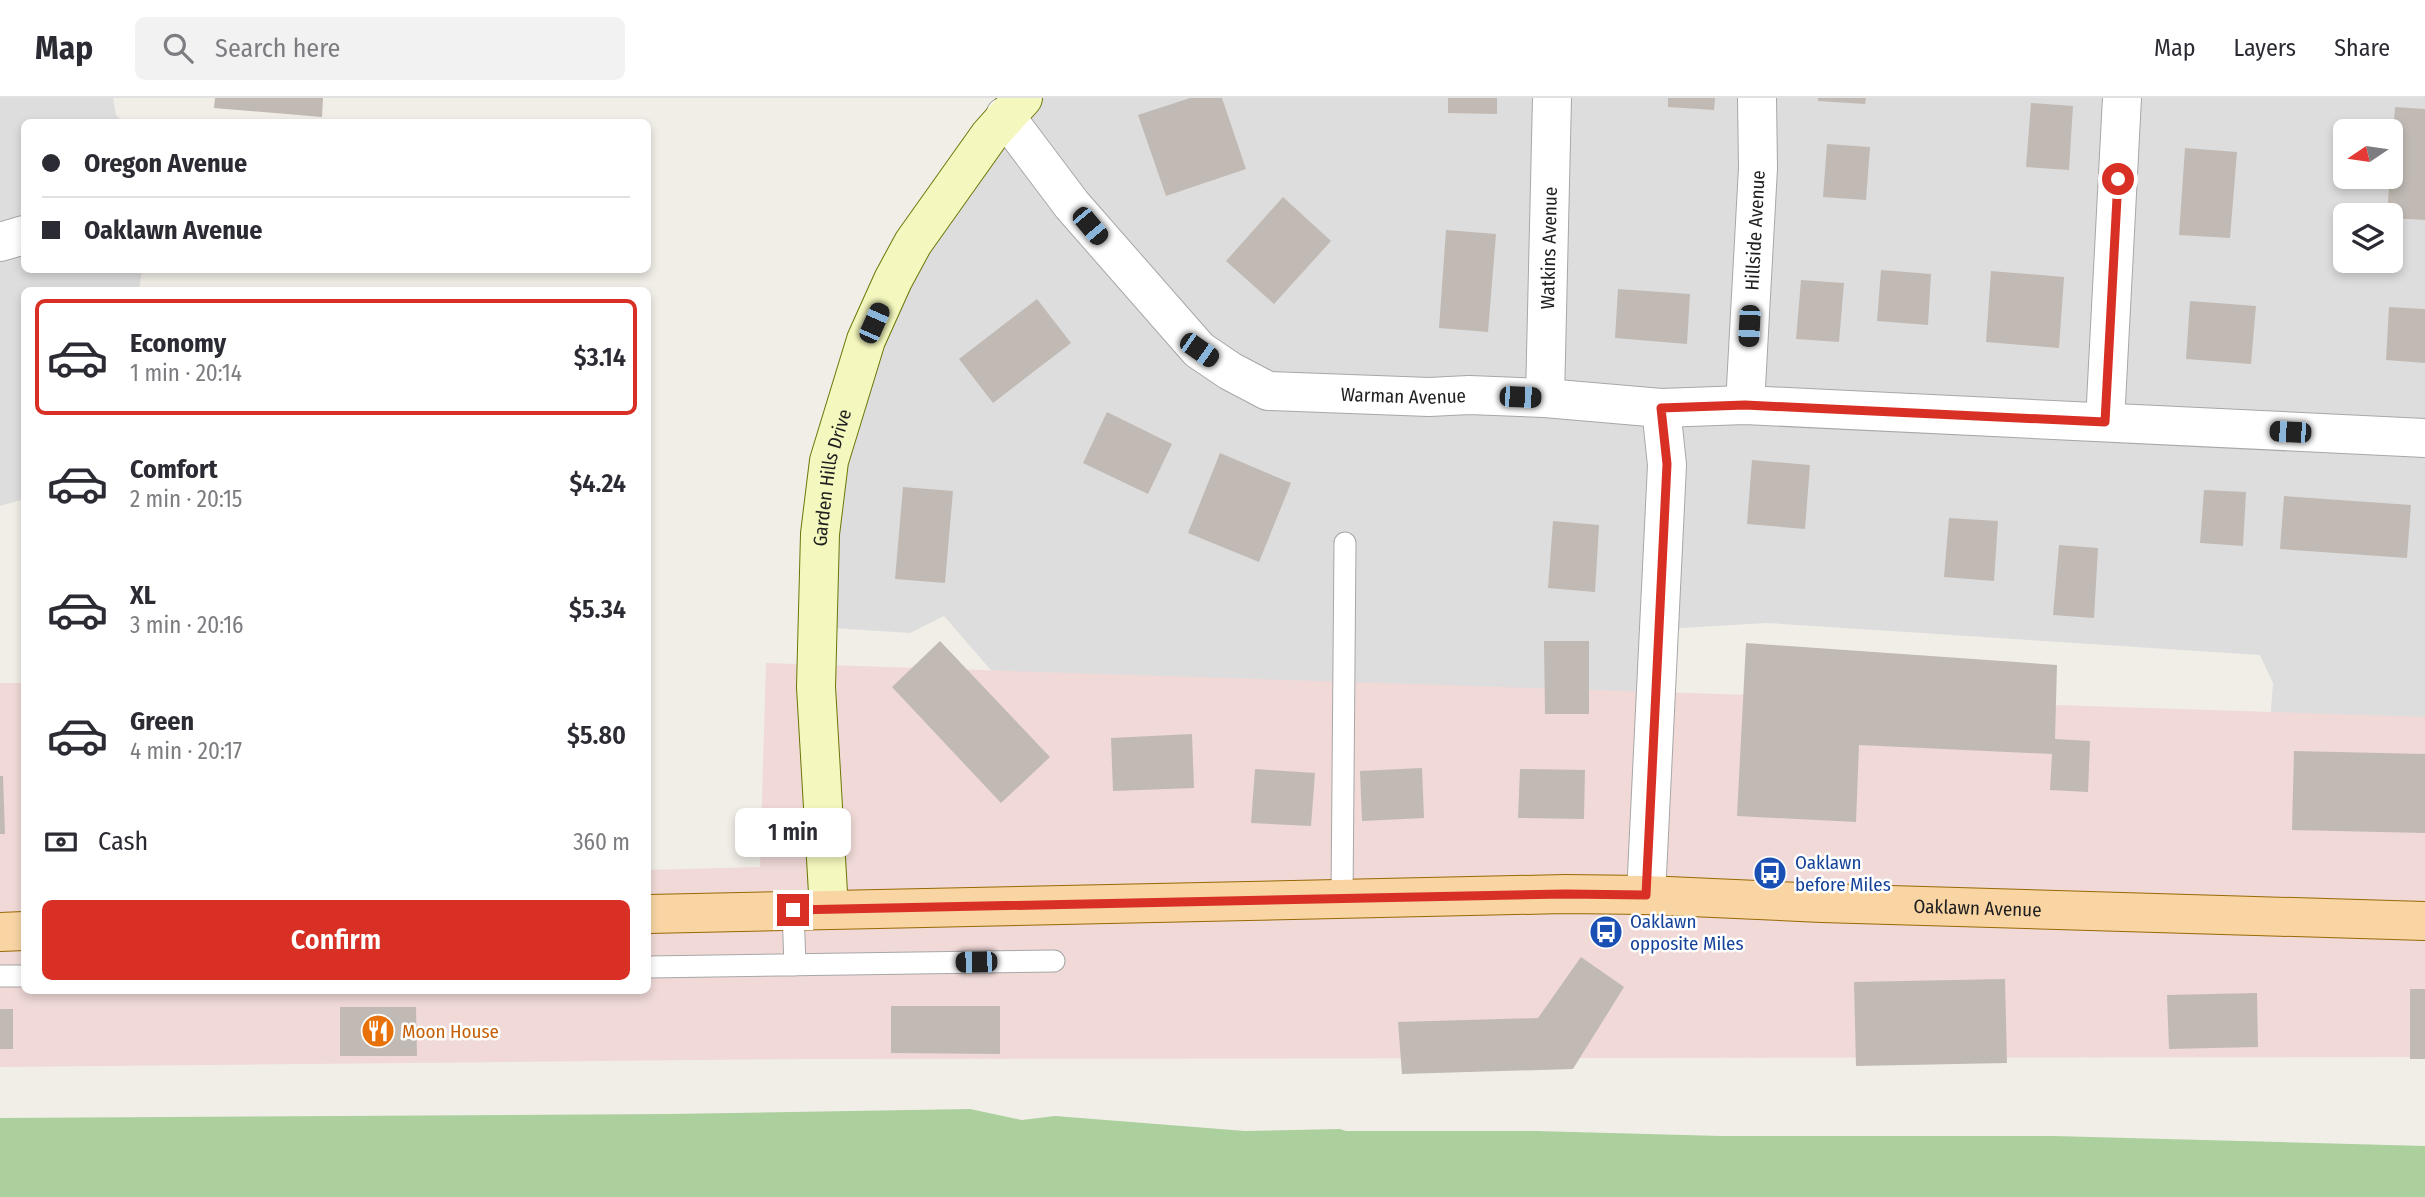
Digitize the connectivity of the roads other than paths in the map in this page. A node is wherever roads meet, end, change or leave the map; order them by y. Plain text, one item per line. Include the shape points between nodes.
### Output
1 (1552, 98) edge
2 (1757, 98) edge
3 (2122, 98) edge
4 (1014, 107) edge
5 (21, 236) edge
6 (0, 242) edge
7 (1545, 398) junction
8 (1745, 405) junction
9 (1661, 408) junction
10 (2105, 422) junction
11 (2425, 438) edge
12 (1346, 543) dead end
13 (1646, 895) junction
14 (1342, 899) junction
15 (811, 910) junction
16 (651, 914) edge
17 (2425, 920) edge
18 (21, 931) edge
19 (0, 932) edge
20 (1054, 961) dead end
21 (795, 965) junction
22 (651, 967) edge
23 (0, 976) edge
24 (21, 976) edge

1 - 7 street, Watkins Avenue
2 - 8 street, Hillside Avenue via 1758,168
3 - 10 street
4 - 7 street, Warman Avenue via 1072,205 1199,350 1239,376 1268,391
4 - 15 street, Garden Hills Drive via 913,243 893,280 866,340 829,461 820,534
5 - 6 street
7 - 9 street, Warman Avenue
8 - 9 street, Warman Avenue
8 - 10 street, Warman Avenue
9 - 13 street via 1667,464
10 - 11 street, Warman Avenue
12 - 14 lane
13 - 14 main road, Oaklawn Avenue
13 - 17 main road, Oaklawn Avenue
14 - 15 main road, Oaklawn Avenue
15 - 16 main road, Oaklawn Avenue
15 - 21 lane
18 - 19 main road
20 - 21 lane
21 - 22 lane
23 - 24 lane

